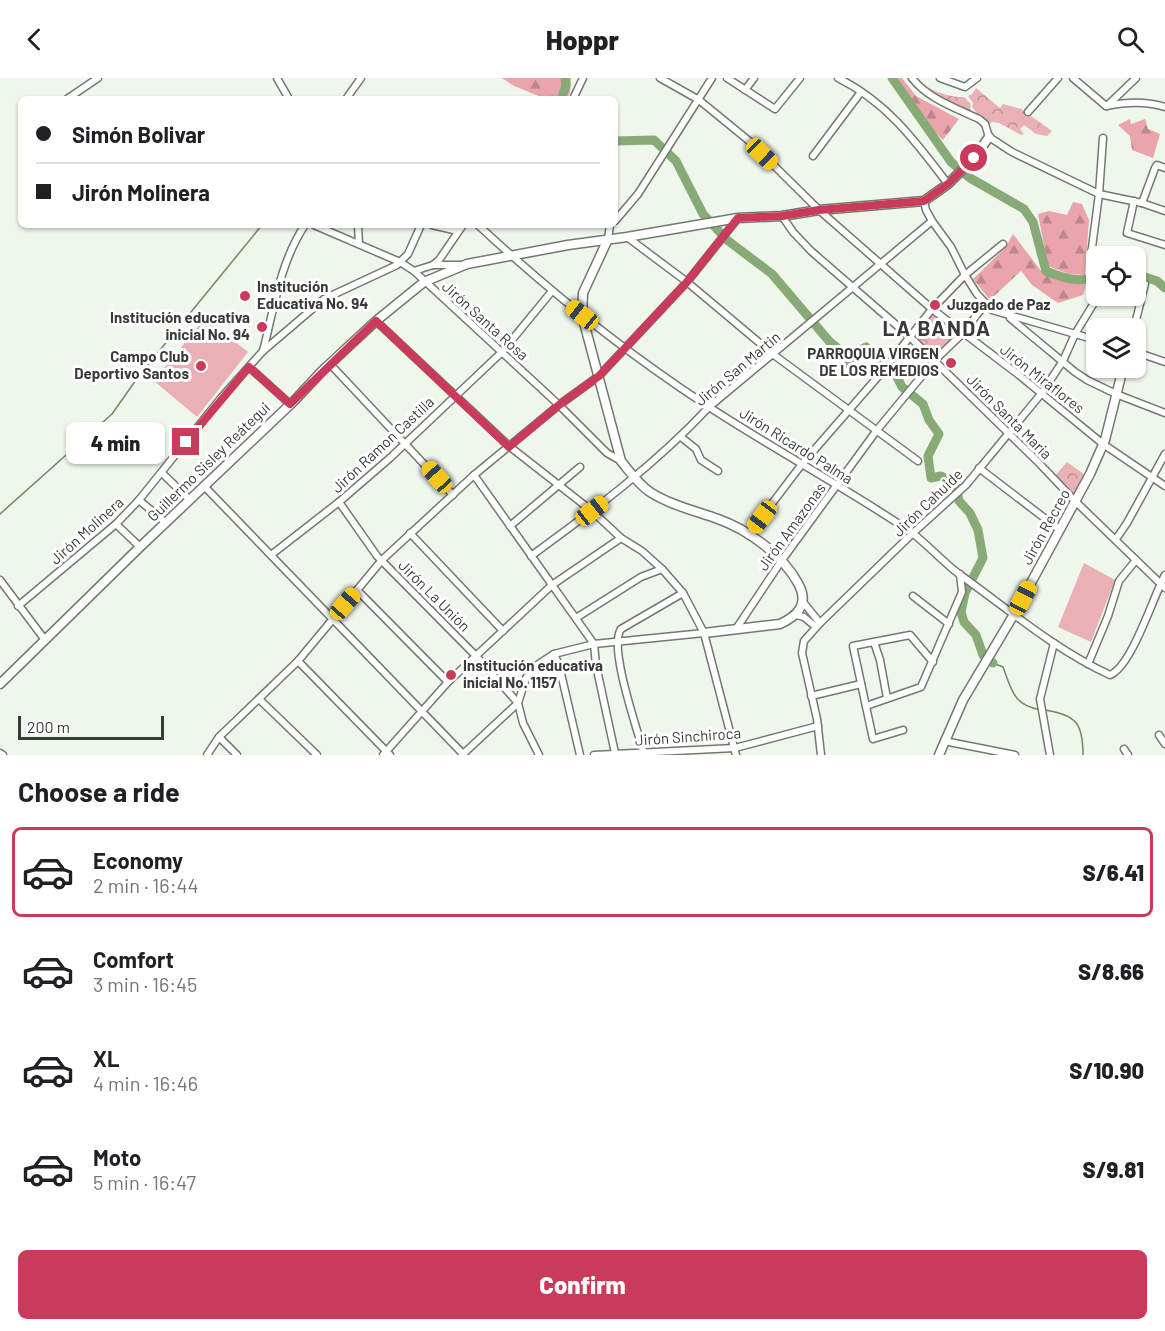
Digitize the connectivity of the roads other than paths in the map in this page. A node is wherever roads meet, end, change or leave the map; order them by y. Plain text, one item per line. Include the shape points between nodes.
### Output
1 (99, 78) edge
2 (277, 78) edge
3 (361, 78) edge
4 (583, 78) edge
5 (660, 78) edge
6 (712, 78) edge
7 (727, 78) edge
8 (754, 78) edge
9 (800, 78) edge
10 (838, 78) edge
11 (912, 78) edge
12 (940, 78) edge
13 (977, 78) edge
14 (1058, 78) edge
15 (1073, 78) edge
16 (1136, 78) edge
17 (745, 90) junction
18 (861, 92) junction
19 (72, 96) edge
20 (287, 96) edge
21 (348, 96) edge
22 (574, 96) edge
23 (699, 100) junction
24 (1106, 106) junction
25 (1165, 107) edge
26 (1028, 112) dead end
27 (989, 137) junction
28 (1102, 138) dead end
29 (813, 156) dead end
30 (1165, 168) edge
31 (952, 180) junction
32 (1099, 194) junction
33 (924, 201) junction
34 (1134, 201) junction
35 (1142, 203) junction
36 (819, 210) junction
37 (1165, 212) edge
38 (782, 216) junction
39 (618, 217) edge
40 (738, 218) junction
41 (932, 221) junction
42 (302, 228) edge
43 (321, 228) edge
44 (358, 228) edge
45 (420, 228) edge
46 (445, 228) edge
47 (460, 228) edge
48 (481, 228) edge
49 (610, 228) edge
50 (458, 231) junction
51 (627, 237) junction
52 (608, 240) junction
53 (359, 244) junction
54 (1003, 244) dead end
55 (1165, 245) edge
56 (1092, 246) edge
57 (511, 256) junction
58 (400, 262) junction
59 (880, 263) junction
60 (467, 264) junction
61 (433, 265) junction
62 (414, 271) junction
63 (965, 275) junction
64 (424, 282) junction
65 (687, 282) junction
66 (853, 286) junction
67 (552, 291) junction
68 (986, 303) junction
69 (1092, 306) edge
70 (932, 309) junction
71 (582, 315) junction
72 (1007, 315) junction
73 (376, 321) junction
74 (963, 333) junction
75 (1075, 334) junction
76 (909, 336) junction
77 (1086, 337) edge
78 (625, 348) junction
79 (263, 351) junction
80 (502, 352) junction
81 (774, 355) junction
82 (1146, 355) edge
83 (935, 360) junction
84 (1063, 361) junction
85 (1165, 362) edge
86 (330, 364) junction
87 (249, 367) junction
88 (599, 376) junction
89 (1120, 378) edge
90 (1041, 394) junction
91 (1116, 394) junction
92 (454, 395) junction
93 (290, 404) junction
94 (559, 405) junction
95 (709, 407) junction
96 (849, 411) junction
97 (1165, 413) edge
98 (877, 430) junction
99 (1009, 433) junction
100 (681, 437) junction
101 (406, 443) junction
102 (1103, 444) junction
103 (509, 447) junction
104 (1165, 454) edge
105 (621, 461) junction
106 (918, 461) dead end
107 (802, 464) junction
108 (580, 467) dead end
109 (979, 468) junction
110 (718, 471) dead end
111 (162, 472) junction
112 (474, 475) junction
113 (1152, 477) junction
114 (634, 478) junction
115 (204, 486) junction
116 (560, 486) junction
117 (837, 486) junction
118 (1165, 486) edge
119 (453, 495) junction
120 (139, 500) junction
121 (190, 500) junction
122 (1075, 501) junction
123 (339, 502) junction
124 (592, 511) junction
125 (166, 523) junction
126 (116, 524) junction
127 (510, 526) junction
128 (1060, 530) junction
129 (410, 533) junction
130 (912, 533) junction
131 (748, 535) junction
132 (621, 538) junction
133 (1116, 539) junction
134 (140, 547) junction
135 (271, 555) junction
136 (531, 556) junction
137 (382, 560) junction
138 (782, 560) junction
139 (1136, 560) junction
140 (662, 569) junction
141 (1165, 574) edge
142 (964, 576) junction
143 (0, 580) edge
144 (552, 585) junction
145 (1163, 586) edge
146 (357, 590) junction
147 (683, 593) junction
148 (913, 596) dead end
149 (803, 602) junction
150 (18, 606) junction
151 (796, 615) junction
152 (1013, 616) junction
153 (333, 617) junction
154 (576, 618) junction
155 (949, 624) junction
156 (818, 625) junction
157 (736, 629) junction
158 (503, 631) junction
159 (704, 633) junction
160 (45, 640) junction
161 (616, 641) junction
162 (874, 642) junction
163 (594, 644) junction
164 (1054, 644) junction
165 (554, 654) junction
166 (476, 656) junction
167 (298, 661) junction
168 (933, 662) junction
169 (1088, 664) junction
170 (447, 682) junction
171 (0, 684) edge
172 (861, 684) junction
173 (811, 696) junction
174 (887, 698) junction
175 (259, 699) junction
176 (518, 703) junction
177 (866, 706) junction
178 (420, 711) junction
179 (818, 726) junction
180 (903, 730) dead end
181 (1159, 735) dead end
182 (219, 737) junction
183 (944, 741) junction
184 (1165, 744) edge
185 (736, 751) edge
186 (980, 752) edge
187 (615, 753) junction
188 (689, 753) edge
189 (386, 754) edge
190 (604, 754) edge
191 (644, 754) edge
192 (207, 755) edge
193 (237, 755) edge
194 (316, 755) edge
195 (463, 755) edge
196 (539, 755) edge
197 (580, 755) edge
198 (594, 755) edge
199 (821, 755) edge
200 (939, 755) edge
201 (1015, 755) edge
202 (1050, 755) edge

1 - 19 street
2 - 20 street
3 - 21 street
4 - 22 street
5 - 23 street, Jirón Miraflores
6 - 23 street
7 - 17 street
8 - 17 street
9 - 17 street via 775,109
10 - 18 street
11 - 27 street via 934,97 979,119
12 - 13 street via 965,87
14 - 26 street
15 - 24 street
16 - 24 street
18 - 29 street
18 - 31 street via 883,106
23 - 36 street, Jirón Miraflores via 748,140
23 - 39 street via 638,194
24 - 25 street via 1128,101
27 - 31 main road
27 - 32 street
28 - 32 street
30 - 35 street via 1157,165
31 - 33 main road
32 - 34 street
32 - 56 street
33 - 36 main road, Guillermo Sisley Reátegui
33 - 41 street
34 - 35 street
34 - 55 street via 1127,233
35 - 37 street
36 - 38 main road, Guillermo Sisley Reátegui
36 - 59 street, Jirón Miraflores
38 - 40 main road, Guillermo Sisley Reátegui
38 - 66 street, Jirón Santa Maria via 811,251
40 - 51 main road, Guillermo Sisley Reátegui
40 - 65 street
41 - 59 street, Jirón San Martin
41 - 63 street
42 - 79 street via 286,262
43 - 53 street, Jirón Santa Rosa
44 - 53 street
45 - 58 street via 408,255
46 - 50 street
47 - 50 street
48 - 57 street, Jirón Ricardo Palma
49 - 52 street
50 - 61 street
51 - 52 main road, Guillermo Sisley Reátegui
51 - 65 street
52 - 57 main road, Guillermo Sisley Reátegui
52 - 71 main road via 584,292
53 - 58 street, Jirón Santa Rosa
54 - 63 street
57 - 60 main road, Guillermo Sisley Reátegui
57 - 67 street, Jirón Ricardo Palma
58 - 62 street, Jirón Santa Rosa
58 - 79 street, Jirón Molinera via 324,299
59 - 66 street, Jirón San Martin
59 - 70 street, Jirón Miraflores
60 - 61 street
60 - 64 main road, Guillermo Sisley Reátegui
61 - 62 street
62 - 64 street, Jirón Santa Rosa
63 - 68 street
63 - 70 street
64 - 73 main road, Guillermo Sisley Reátegui
64 - 80 street, Jirón Santa Rosa
65 - 78 street
65 - 81 street
66 - 76 street, Jirón Santa Maria
66 - 81 street, Jirón San Martin
67 - 71 street, Jirón Ricardo Palma
67 - 80 street, Jirón Ramon Castilla
68 - 72 street via 992,310
68 - 74 street, Jirón Amazonas
69 - 75 street, Jirón Cahuide
70 - 74 street, Jirón Miraflores
70 - 76 street
71 - 78 street, Jirón Ricardo Palma
71 - 88 main road
72 - 75 street
72 - 84 street
73 - 86 main road, Guillermo Sisley Reátegui
73 - 92 street
74 - 83 street, Jirón Amazonas
74 - 90 street, Jirón Miraflores
75 - 77 street
75 - 84 street, Jirón Cahuide
76 - 83 street, Jirón Santa Maria
76 - 96 street
78 - 88 street
78 - 95 street, Jirón Ricardo Palma
79 - 87 street, Jirón Molinera
80 - 92 street, Jirón Ramon Castilla
80 - 94 street, Jirón Santa Rosa
81 - 95 street, Jirón San Martin
81 - 96 street
82 - 85 street
83 - 98 street, Jirón Amazonas
83 - 99 street, Jirón Santa Maria
84 - 90 street, Jirón Cahuide
84 - 91 street via 1087,380
86 - 93 main road, Guillermo Sisley Reátegui
86 - 101 street
87 - 93 street
87 - 111 street, Jirón Molinera
88 - 94 street
88 - 105 main road
89 - 91 main road, Jirón Recreo
90 - 99 street, Jirón Cahuide
90 - 102 street, Jirón Miraflores
91 - 97 street
91 - 102 main road, Jirón Recreo
92 - 101 street, Jirón Ramon Castilla
92 - 103 street
93 - 115 main road, Guillermo Sisley Reátegui
94 - 103 street
94 - 105 street, Jirón Santa Rosa via 607,453
95 - 100 street, Jirón San Martin
95 - 107 street, Jirón Ricardo Palma
96 - 98 street
96 - 107 street
98 - 106 street
98 - 117 street, Jirón Amazonas
99 - 109 street, Jirón Cahuide
99 - 122 street, Jirón Santa Maria
100 - 110 street via 696,449 701,460
100 - 114 street, Jirón San Martin
101 - 119 street
101 - 123 street, Jirón Ramon Castilla
102 - 113 street, Jirón Miraflores
102 - 122 main road, Jirón Recreo
103 - 112 street
103 - 116 street
104 - 113 street
105 - 114 main road
107 - 117 street, Jirón Ricardo Palma
107 - 131 street
108 - 116 street
109 - 128 street
109 - 130 street, Jirón Cahuide via 950,502
111 - 120 street, Jirón Molinera
111 - 121 street
112 - 119 street
112 - 127 street
113 - 118 street, Jirón Miraflores
113 - 133 street
114 - 124 street, Jirón San Martin
114 - 131 main road via 667,501 722,520
115 - 121 main road, Guillermo Sisley Reátegui
115 - 135 street
116 - 124 street
116 - 127 street
117 - 130 street, Jirón Ricardo Palma
117 - 138 street, Jirón Amazonas
119 - 129 street
120 - 125 street
120 - 126 street, Jirón Molinera
121 - 125 main road, Guillermo Sisley Reátegui
122 - 128 main road, Jirón Recreo
122 - 133 street, Jirón Santa Maria
123 - 135 street, Jirón Ramon Castilla
123 - 137 street, Jirón La Unión
124 - 132 street
124 - 136 street, Jirón San Martin
125 - 134 main road, Guillermo Sisley Reátegui
126 - 134 street
126 - 150 street, Jirón Molinera
127 - 136 street
128 - 152 main road, Jirón Recreo
129 - 137 street
129 - 158 street
130 - 142 street, Jirón Ricardo Palma
130 - 156 street, Jirón Cahuide
131 - 138 main road
132 - 140 street
132 - 144 street
133 - 139 street, Jirón Santa Maria
134 - 160 main road, Guillermo Sisley Reátegui
135 - 153 street
136 - 144 street
137 - 146 street
137 - 166 street, Jirón La Unión
138 - 149 main road via 796,579
138 - 157 street, Jirón Amazonas
139 - 145 street, Jirón Santa Maria
139 - 169 street via 1119,581
140 - 147 street
140 - 154 street via 641,577
141 - 145 street
142 - 152 street, Jirón Ricardo Palma
142 - 155 street
143 - 150 street
144 - 154 street
144 - 158 street
145 - 169 street, Jirón Ricardo Palma via 1118,671 1110,675
146 - 153 street
146 - 170 street
147 - 159 street
147 - 161 street via 621,629
148 - 155 street
149 - 151 main road
149 - 156 street
150 - 160 street
151 - 156 street
151 - 157 main road via 780,624
152 - 164 street, Jirón Ricardo Palma
152 - 183 main road, Jirón Recreo via 963,700
153 - 167 street
153 - 178 street
154 - 163 street
155 - 168 street
156 - 173 street, Jirón Cahuide via 802,648
157 - 159 main road
158 - 166 street
159 - 161 street
159 - 185 street
160 - 171 main road, Guillermo Sisley Reátegui
161 - 163 street
161 - 191 street
162 - 168 street via 910,635
162 - 172 street via 853,646
162 - 174 street
163 - 165 street
163 - 187 street
164 - 169 street, Jirón Ricardo Palma
164 - 202 street via 1040,699
165 - 176 street via 534,667
165 - 197 street
166 - 170 street
166 - 176 street, Jirón La Unión
167 - 175 street
167 - 189 street
168 - 174 street via 921,687
170 - 178 street
172 - 173 street
172 - 177 street
173 - 179 street, Jirón Cahuide
174 - 177 street
175 - 182 street
175 - 194 street
176 - 195 street
176 - 196 street
177 - 180 street via 874,740
178 - 189 street
178 - 195 street
179 - 185 street, Jirón Sinchiroca
179 - 199 street, Jirón Cahuide
181 - 184 street
182 - 192 street
182 - 193 street
183 - 186 street
183 - 200 main road, Jirón Recreo
185 - 188 street, Jirón Sinchiroca
186 - 201 street
187 - 190 street, Jirón Sinchiroca
187 - 191 street, Jirón Sinchiroca
188 - 191 street, Jirón Sinchiroca
190 - 198 street, Jirón Sinchiroca

